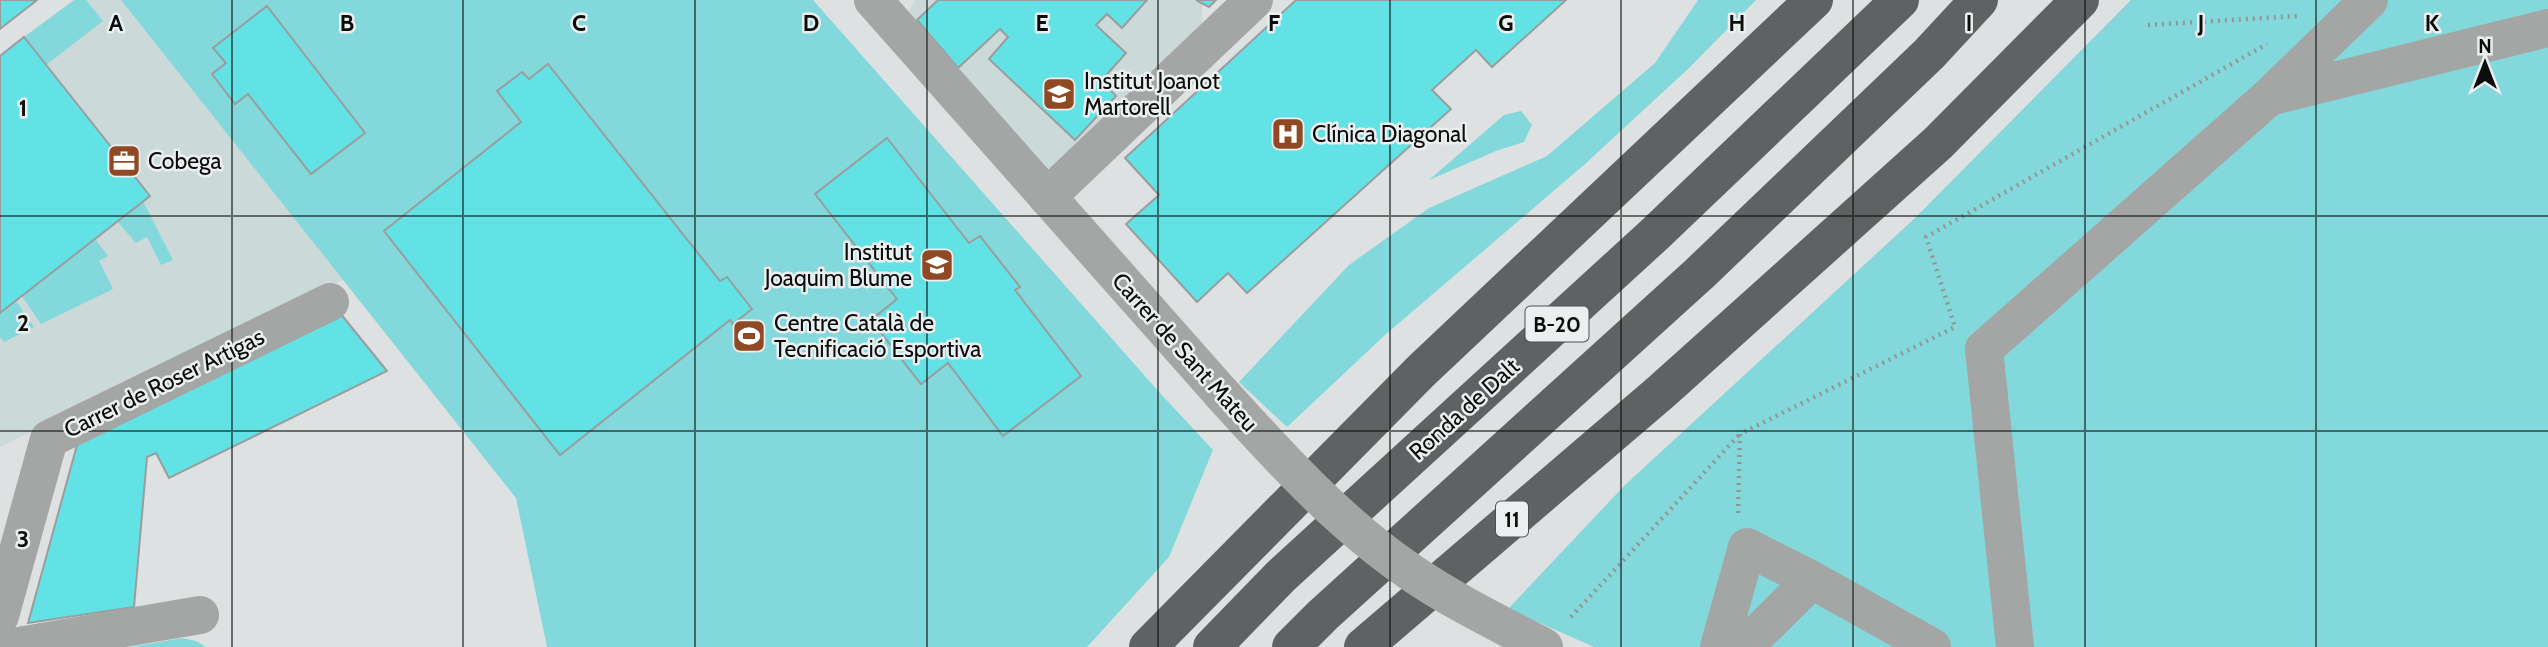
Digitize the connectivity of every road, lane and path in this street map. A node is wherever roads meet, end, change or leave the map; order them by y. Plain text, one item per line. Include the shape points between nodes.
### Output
1 (873, 0) edge
2 (1254, 0) edge
3 (1814, 0) edge
4 (1900, 0) edge
5 (1979, 0) edge
6 (2080, 0) edge
7 (2369, 0) edge
8 (2308, 16) dead end
9 (2148, 25) dead end
10 (2548, 28) edge
11 (2276, 39) dead end
12 (2269, 97) junction
13 (1047, 197) junction
14 (330, 302) dead end
15 (1662, 391) junction
16 (1740, 434) junction
17 (1738, 513) dead end
18 (1812, 580) junction
19 (200, 615) dead end
20 (0, 616) edge
21 (1571, 617) dead end
22 (13, 647) edge
23 (1148, 647) edge
24 (1212, 647) edge
25 (1291, 647) edge
26 (1363, 647) edge
27 (1394, 647) edge
28 (1544, 647) edge
29 (1719, 647) edge
30 (1744, 647) edge
31 (1932, 647) edge
32 (2015, 647) edge

1 - 13 street, Carrer de Sant Mateu
2 - 13 street
3 - 23 highway via 1421,372
4 - 24 highway, Ronda de Dalt / B-20 via 1656,234 1281,576
5 - 25 highway, B-20 via 1929,54 1699,274
6 - 15 highway via 1938,143
7 - 12 street
8 - 9 path
10 - 12 street
11 - 16 path via 1926,237 1955,327
12 - 32 street via 1983,349
13 - 28 street, Carrer de Sant Mateu, bridge via 1281,460 1370,541 1444,593
14 - 20 street, Carrer de Roser Artigas via 49,439
15 - 26 highway, 11
15 - 27 highway via 1528,532
16 - 17 path
16 - 21 path
18 - 29 street via 1746,547
18 - 30 street
18 - 31 street
19 - 22 street

